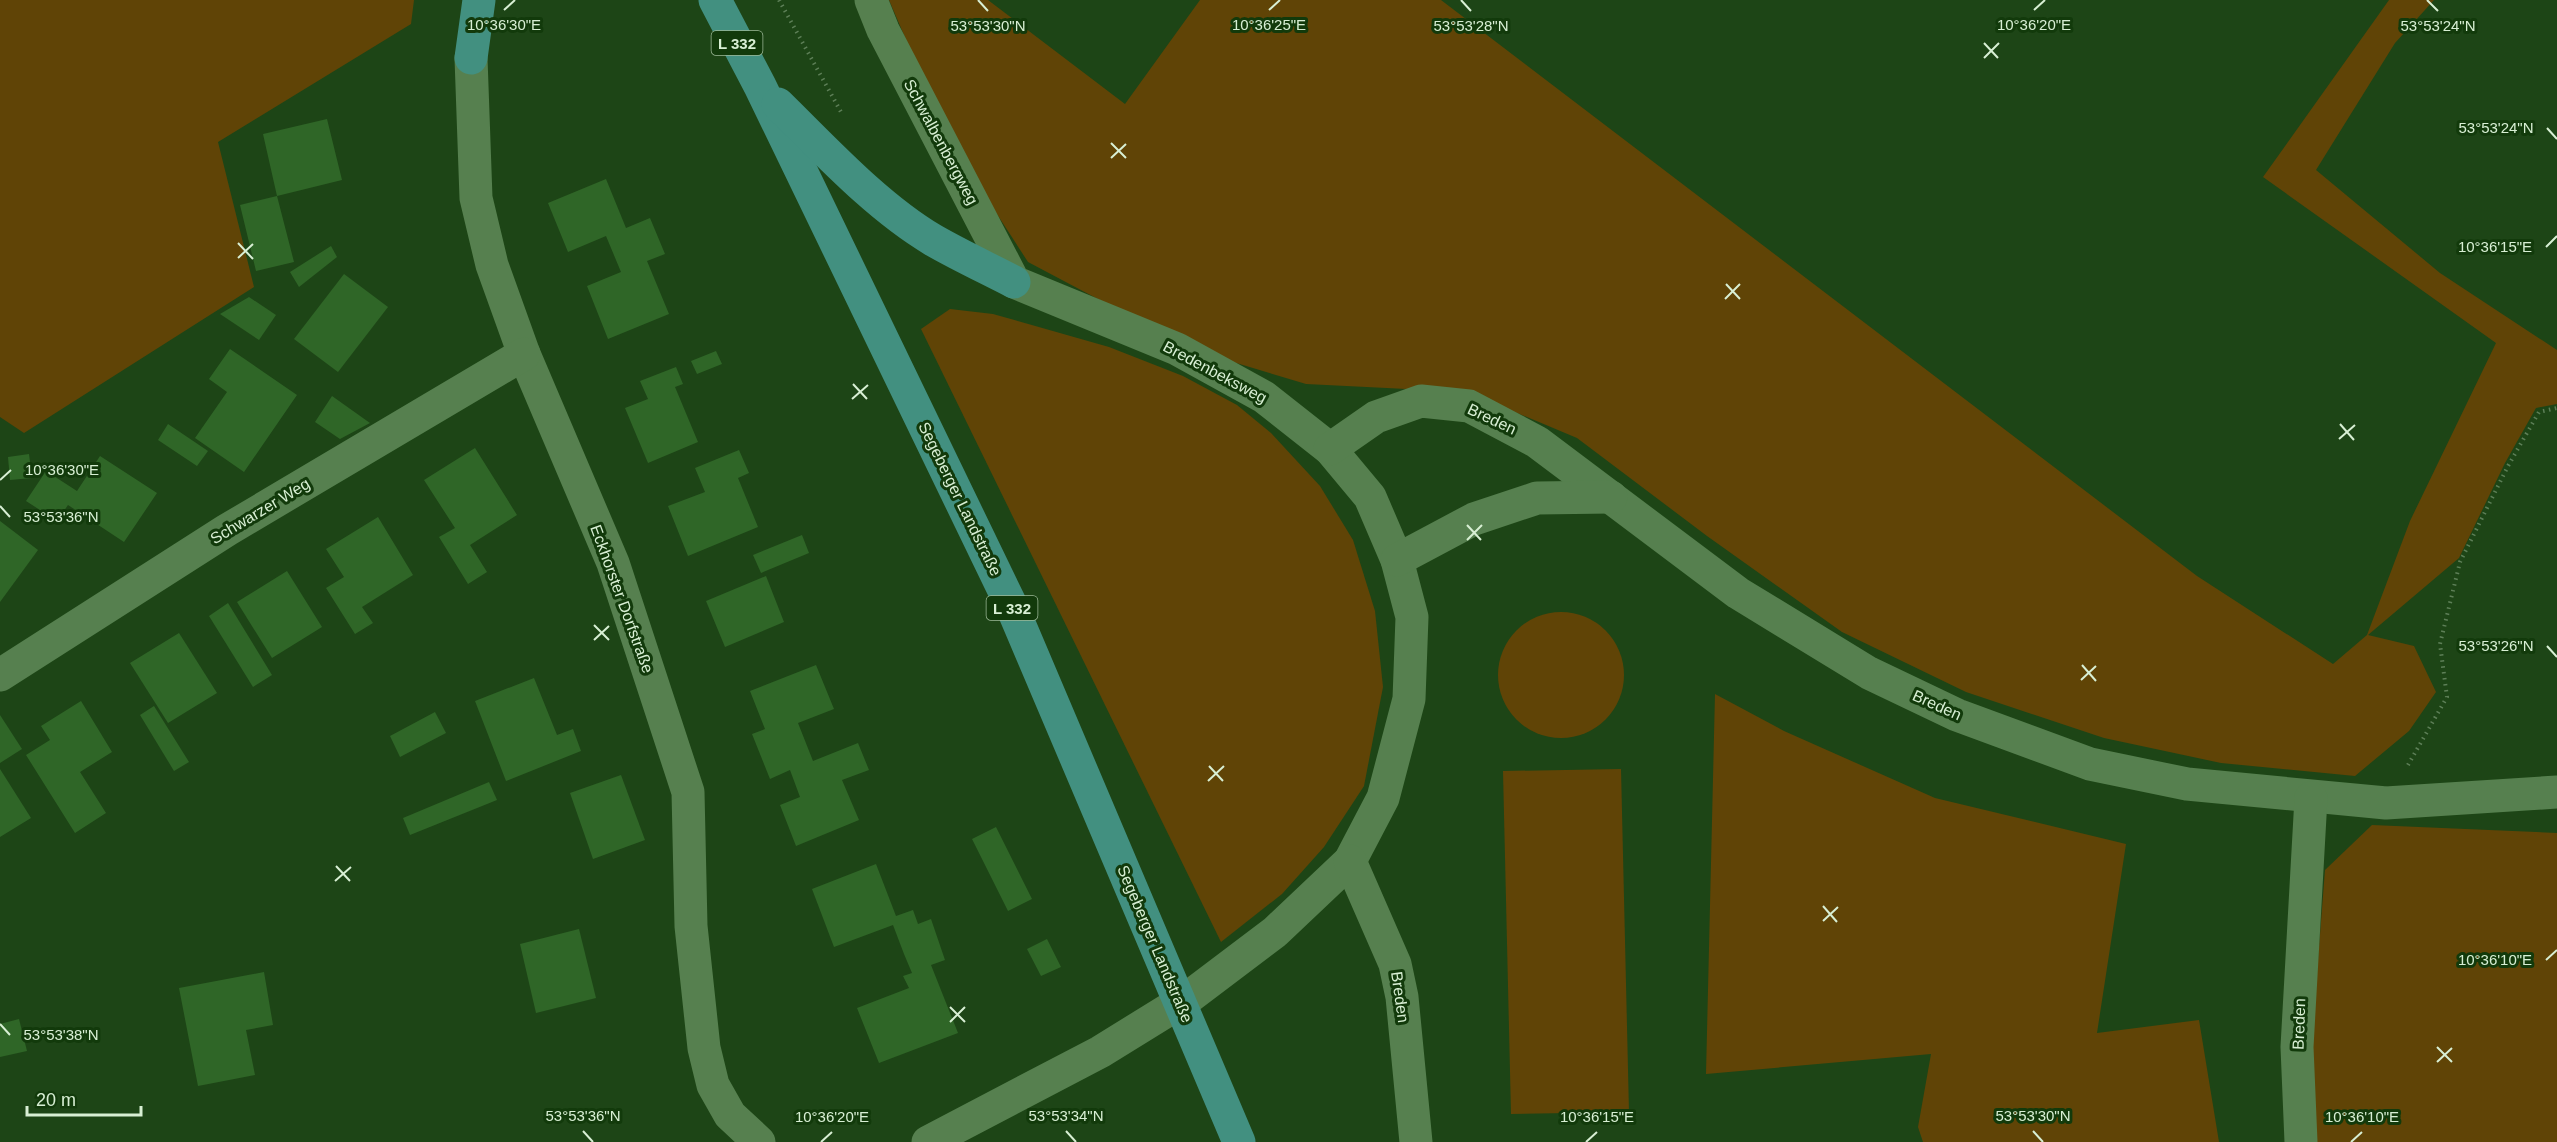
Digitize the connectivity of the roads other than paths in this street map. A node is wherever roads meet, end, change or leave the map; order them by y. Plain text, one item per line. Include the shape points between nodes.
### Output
1 (479, 0) edge
2 (715, 0) edge
3 (871, 0) edge
4 (471, 58) joint
5 (760, 86) junction
6 (1014, 282) junction
7 (524, 354) junction
8 (1330, 449) junction
9 (1611, 497) junction
10 (1397, 560) junction
11 (0, 675) edge
12 (2557, 792) edge
13 (2311, 798) junction
14 (1350, 861) junction
15 (756, 1141) edge
16 (928, 1142) edge
17 (1239, 1142) edge
18 (1416, 1142) edge
19 (2301, 1142) edge

1 - 4 main road
2 - 5 main road, Segeberger Landstraße / L 332
3 - 6 street, Schwalbenbergweg
4 - 7 street, Eckhorster Dorfstraße via 476,198 492,265
5 - 6 main road via 898,216 932,239
5 - 17 main road, Segeberger Landstraße / L 332 via 1012,607
6 - 8 street, Bredenbeksweg via 1177,349 1264,397
7 - 11 street, Schwarzer Weg via 227,530
7 - 15 street, Eckhorster Dorfstraße via 613,563 688,792 691,926 704,1048 713,1085 730,1115
8 - 9 street, Breden via 1376,417 1421,401 1469,406 1537,442
8 - 10 street, Bredenbeksweg via 1370,497
9 - 10 street via 1537,498 1474,519
9 - 13 street, Breden via 1738,593 1869,673 1958,715 2090,764 2187,784
10 - 14 street, Bredenbeksweg via 1412,617 1409,699 1383,798
12 - 13 street, Breden via 2386,803
13 - 19 street, Breden via 2297,1047
14 - 16 street, Bredenbeksweg via 1275,932 1189,997 1100,1052
14 - 18 street, Breden via 1395,964 1402,997

